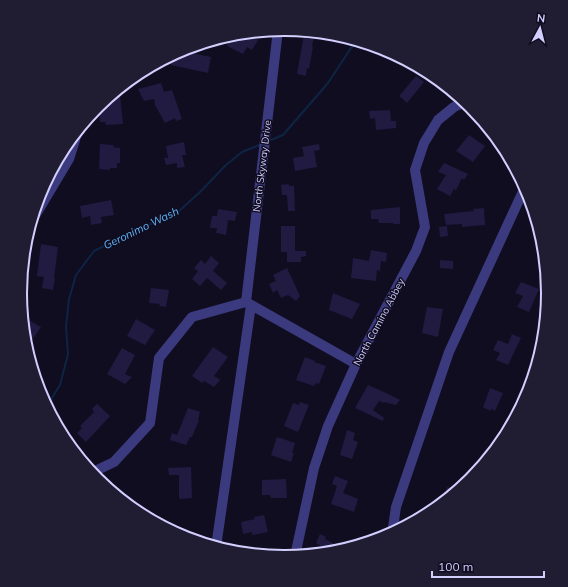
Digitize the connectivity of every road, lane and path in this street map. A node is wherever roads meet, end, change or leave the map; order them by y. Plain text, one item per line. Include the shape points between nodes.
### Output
1 (277, 36) edge
2 (458, 105) edge
3 (73, 147) edge
4 (521, 195) edge
5 (46, 197) edge
6 (248, 303) junction
7 (356, 364) junction
8 (97, 470) edge
9 (393, 526) edge
10 (217, 542) edge
11 (296, 550) edge

1 - 6 street, North Skyway Drive
2 - 7 street, North Camino Abbey via 438,120 424,143 415,170 424,227 416,251
3 - 5 street via 69,159
4 - 9 street via 449,352 396,507
6 - 7 street
6 - 8 street via 192,317 159,358 150,423 114,462
6 - 10 street, North Skyway Drive
7 - 11 street, North Camino Abbey via 328,426 314,468

